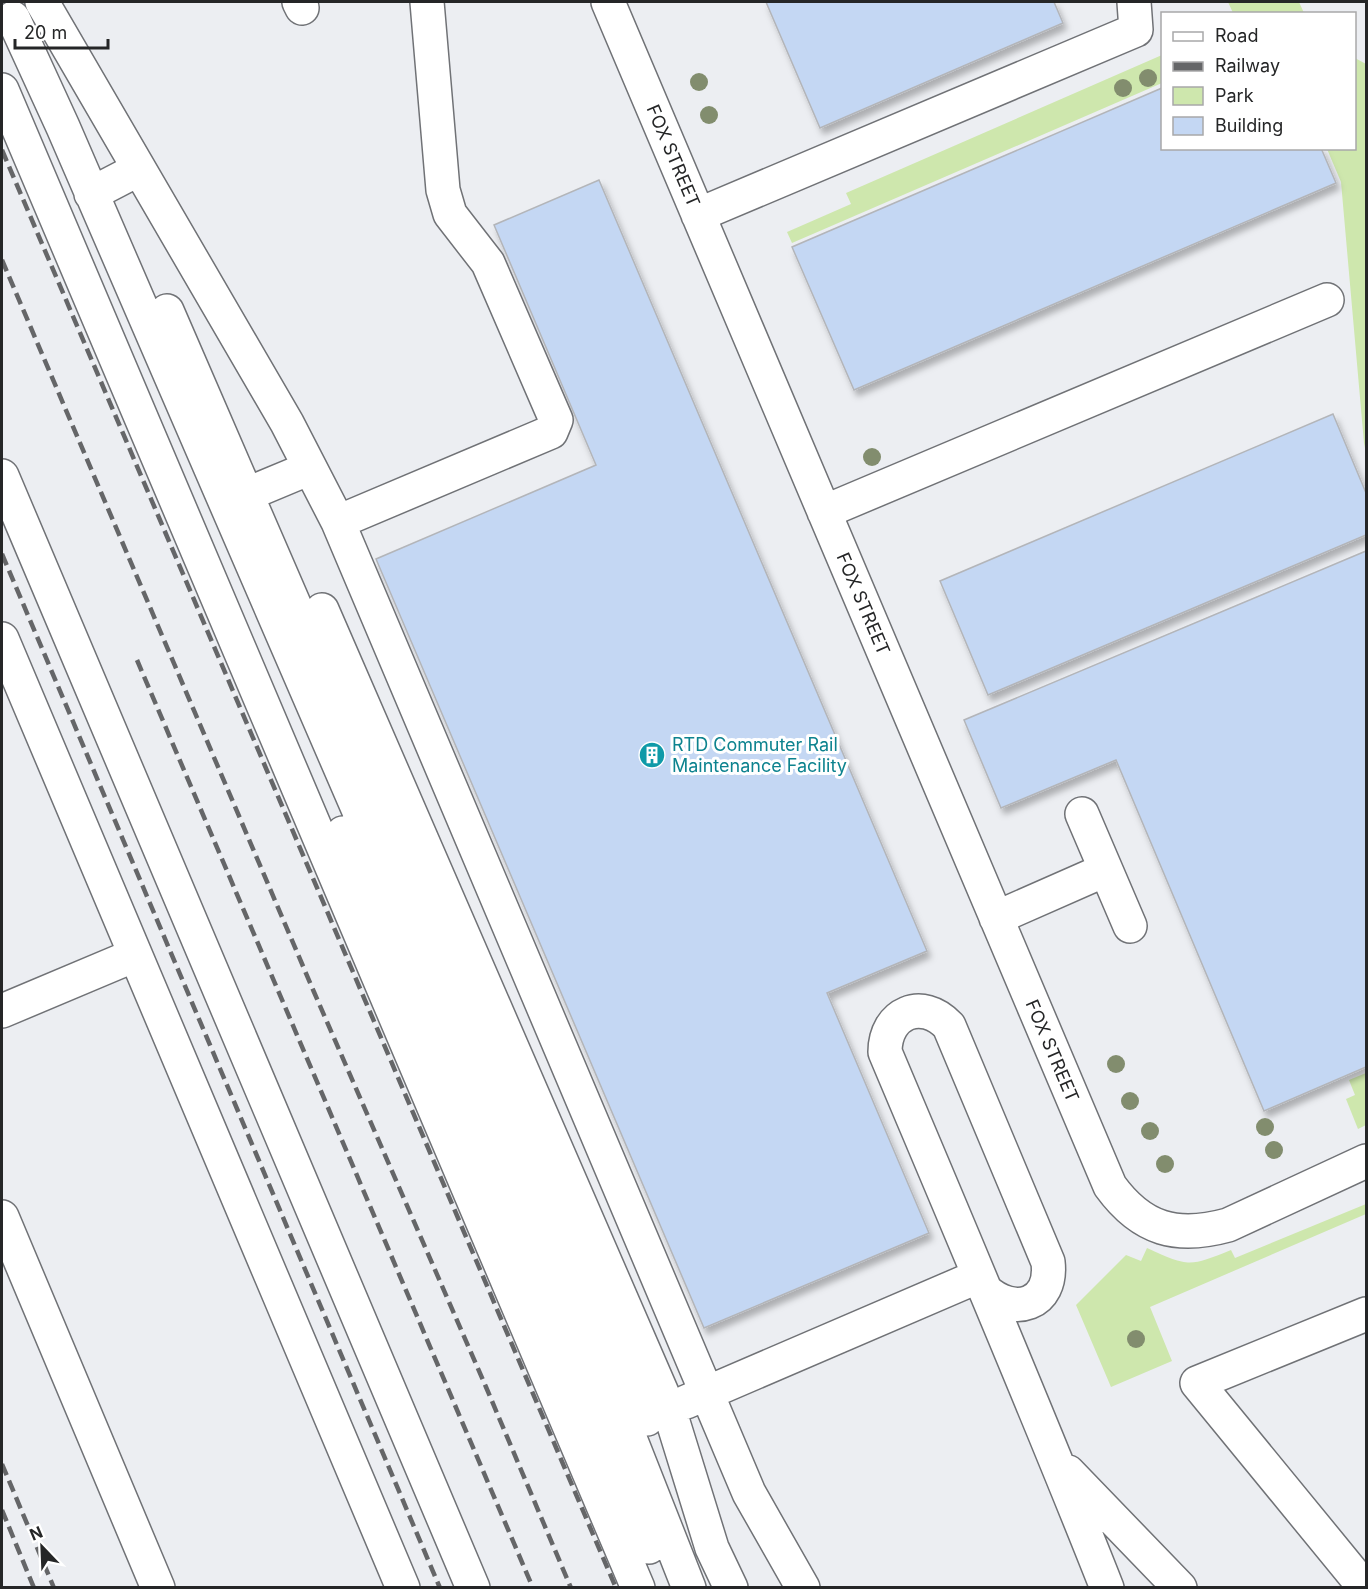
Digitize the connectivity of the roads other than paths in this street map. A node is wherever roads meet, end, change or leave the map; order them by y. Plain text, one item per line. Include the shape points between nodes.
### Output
1 (42, 2) edge
2 (427, 2) edge
3 (608, 2) edge
4 (1134, 2) edge
5 (5, 28) edge
6 (2, 90) edge
7 (139, 169) junction
8 (92, 194) junction
9 (698, 215) junction
10 (162, 300) dead end
11 (1327, 300) dead end
12 (310, 468) junction
13 (2, 476) edge
14 (225, 503) junction
15 (824, 512) junction
16 (338, 522) junction
17 (2, 639) edge
18 (1082, 814) dead end
19 (1105, 870) junction
20 (996, 918) junction
21 (1130, 926) dead end
22 (135, 955) junction
23 (2, 1011) edge
24 (1366, 1161) edge
25 (2, 1217) edge
26 (982, 1283) junction
27 (1366, 1314) edge
28 (707, 1393) junction
29 (625, 1428) junction
30 (1058, 1461) junction
31 (158, 1587) edge
32 (403, 1587) edge
33 (473, 1587) edge
34 (638, 1587) edge
35 (665, 1587) edge
36 (689, 1587) edge
37 (731, 1587) edge
38 (803, 1587) edge
39 (1107, 1587) edge
40 (1180, 1587) edge
41 (1365, 1587) edge

1 - 5 street
1 - 7 street
2 - 16 street via 443,190 450,213 488,263 556,420 551,432
3 - 9 street, FOX STREET
4 - 9 street via 1136,30
5 - 8 street
5 - 14 street
6 - 14 street
7 - 8 street
7 - 12 street
8 - 14 street
9 - 15 street, FOX STREET
10 - 14 street
11 - 15 street
12 - 14 street
12 - 16 street
13 - 33 street
14 - 29 street
14 - 29 street
14 - 29 street
15 - 20 street, FOX STREET
16 - 28 street
17 - 22 street
18 - 19 street
19 - 20 street
19 - 21 street
20 - 24 street, FOX STREET via 1110,1186 1122,1203 1140,1217 1182,1232 1205,1231 1228,1225
22 - 23 street
22 - 32 street
25 - 31 street
26 - 26 street via 885,1052 889,1029 907,1013 930,1012 949,1026 1048,1262 1047,1283 1033,1300 1012,1305 1001,1302
26 - 28 street
26 - 30 street
27 - 41 street via 1197,1383
28 - 29 street
28 - 38 street via 749,1493
29 - 34 street
29 - 35 street
29 - 36 street
29 - 37 street via 712,1548
30 - 39 street
30 - 40 street

